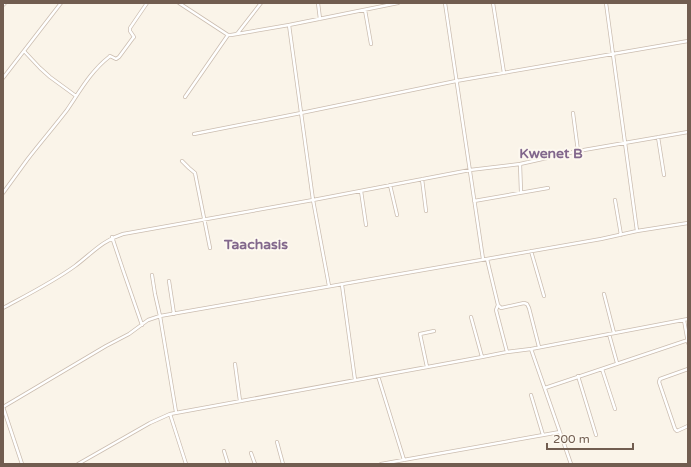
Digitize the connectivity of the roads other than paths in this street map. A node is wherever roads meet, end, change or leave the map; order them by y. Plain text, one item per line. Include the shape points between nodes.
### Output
1 (61, 3) edge
2 (148, 3) edge
3 (179, 3) edge
4 (261, 3) edge
5 (318, 3) edge
6 (398, 3) edge
7 (445, 3) edge
8 (493, 3) edge
9 (606, 3) edge
10 (365, 10) junction
11 (320, 19) junction
12 (288, 25) junction
13 (236, 34) junction
14 (228, 35) junction
15 (688, 41) edge
16 (371, 44) dead end
17 (24, 51) junction
18 (613, 54) junction
19 (504, 73) junction
20 (3, 78) edge
21 (456, 81) junction
22 (76, 96) junction
23 (185, 97) dead end
24 (301, 113) junction
25 (573, 113) dead end
26 (688, 132) edge
27 (194, 134) dead end
28 (658, 137) junction
29 (625, 144) junction
30 (578, 151) junction
31 (182, 160) dead end
32 (520, 164) junction
33 (470, 170) junction
34 (664, 175) dead end
35 (422, 179) junction
36 (390, 185) junction
37 (548, 188) dead end
38 (361, 190) junction
39 (522, 192) junction
40 (3, 193) edge
41 (313, 200) junction
42 (615, 200) dead end
43 (474, 201) junction
44 (426, 211) dead end
45 (397, 215) dead end
46 (205, 219) junction
47 (688, 223) edge
48 (366, 225) dead end
49 (637, 231) junction
50 (621, 234) junction
51 (112, 237) junction
52 (210, 248) dead end
53 (532, 251) junction
54 (485, 259) junction
55 (152, 276) dead end
56 (169, 281) dead end
57 (342, 284) junction
58 (329, 286) junction
59 (604, 294) dead end
60 (544, 296) dead end
61 (498, 305) junction
62 (3, 308) edge
63 (174, 314) junction
64 (160, 316) junction
65 (471, 317) dead end
66 (688, 319) edge
67 (684, 320) junction
68 (142, 325) junction
69 (434, 331) dead end
70 (614, 333) junction
71 (609, 334) junction
72 (688, 340) edge
73 (688, 343) edge
74 (539, 347) junction
75 (531, 348) junction
76 (507, 352) junction
77 (482, 358) junction
78 (617, 363) junction
79 (235, 364) dead end
80 (427, 367) junction
81 (602, 368) junction
82 (688, 369) edge
83 (378, 376) junction
84 (578, 376) junction
85 (355, 380) junction
86 (545, 388) junction
87 (531, 395) dead end
88 (240, 401) junction
89 (3, 407) edge
90 (615, 409) dead end
91 (176, 412) junction
92 (170, 414) junction
93 (688, 426) edge
94 (560, 432) junction
95 (542, 435) junction
96 (596, 435) dead end
97 (277, 442) dead end
98 (224, 451) dead end
99 (251, 453) dead end
100 (404, 460) junction
101 (401, 462) edge
102 (22, 464) edge
103 (78, 464) edge
104 (186, 464) edge
105 (228, 464) edge
106 (254, 464) edge
107 (284, 464) edge
108 (383, 464) edge
109 (571, 464) edge

1 - 17 street
2 - 22 street via 130,28 134,38 117,58 107,58
3 - 14 street
4 - 13 street
5 - 11 street
6 - 10 street
7 - 21 street
8 - 19 street
9 - 18 street
10 - 11 street
10 - 16 street
11 - 12 street
12 - 13 street
12 - 24 street
13 - 14 street
14 - 23 street
15 - 18 street
17 - 20 street
17 - 22 street via 50,77
18 - 19 street
18 - 29 street
19 - 21 street
21 - 24 street
21 - 33 street
22 - 40 street
24 - 27 street
24 - 41 street
25 - 30 street
26 - 28 street
28 - 29 street
28 - 34 street
29 - 30 street
29 - 49 street
30 - 32 street
31 - 46 street via 195,173
32 - 33 street
32 - 39 street
33 - 35 street
33 - 43 street
35 - 36 street
35 - 44 street
36 - 38 street
36 - 45 street
37 - 39 street
38 - 41 street
38 - 48 street
39 - 43 street
41 - 46 street
41 - 58 street
42 - 50 street
43 - 54 street
46 - 51 street
46 - 52 street
47 - 49 street
49 - 50 street
50 - 53 street
51 - 62 street via 42,287
51 - 68 street
53 - 54 street
53 - 60 street
54 - 57 street
54 - 61 street
55 - 64 street
56 - 63 street
57 - 58 street
57 - 85 street
58 - 63 street
59 - 70 street
61 - 74 street via 501,308 528,304
61 - 76 street via 496,310
63 - 64 street
64 - 68 street
64 - 91 street
65 - 77 street
66 - 67 street
67 - 70 street
67 - 72 street
68 - 89 street
69 - 80 street via 420,334
70 - 71 street
71 - 74 street
71 - 78 street
72 - 73 street
72 - 78 street
74 - 75 street
75 - 76 street
75 - 86 street
76 - 77 street
77 - 80 street
78 - 81 street
79 - 88 street
80 - 83 street
81 - 84 street
81 - 90 street
82 - 93 street via 660,379 659,382 675,429 678,431
83 - 85 street
83 - 100 street
84 - 86 street
84 - 96 street
85 - 88 street
86 - 94 street
87 - 95 street
88 - 91 street
89 - 102 street
91 - 92 street
92 - 103 street
92 - 104 street
94 - 95 street
94 - 109 street
95 - 100 street
97 - 107 street
98 - 105 street
99 - 106 street
100 - 101 street
101 - 108 street

